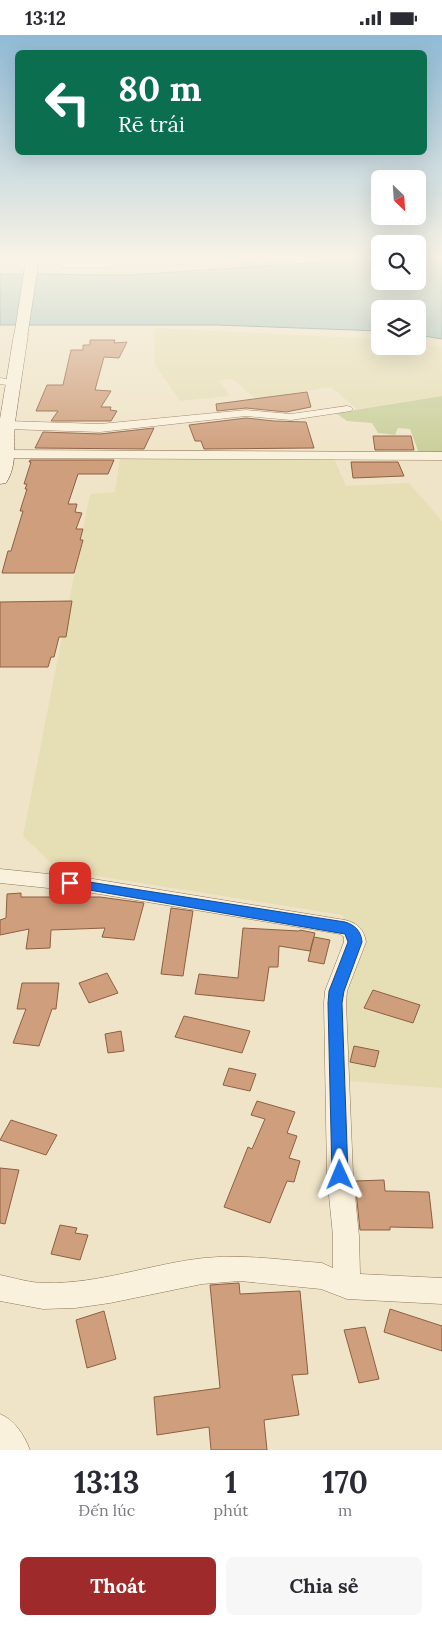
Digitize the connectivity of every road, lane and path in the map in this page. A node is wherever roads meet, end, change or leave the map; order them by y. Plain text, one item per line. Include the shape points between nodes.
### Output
1 (23, 322) edge
2 (7, 382) edge
3 (347, 409) dead end
4 (7, 425) junction
5 (3, 454) edge
6 (442, 456) edge
7 (0, 479) edge
8 (0, 876) edge
9 (347, 1286) junction
10 (0, 1288) edge
11 (442, 1291) edge
12 (0, 1429) edge
13 (15, 1450) edge

1 - 2 street, bridge
2 - 4 street
3 - 4 street via 292,417 246,413 100,428
4 - 5 street
5 - 6 street
5 - 7 street
8 - 9 street via 87,885 350,930 355,942 336,991 335,1003
9 - 10 street via 322,1276 240,1268 202,1271 75,1295 43,1296
9 - 11 street
12 - 13 street

